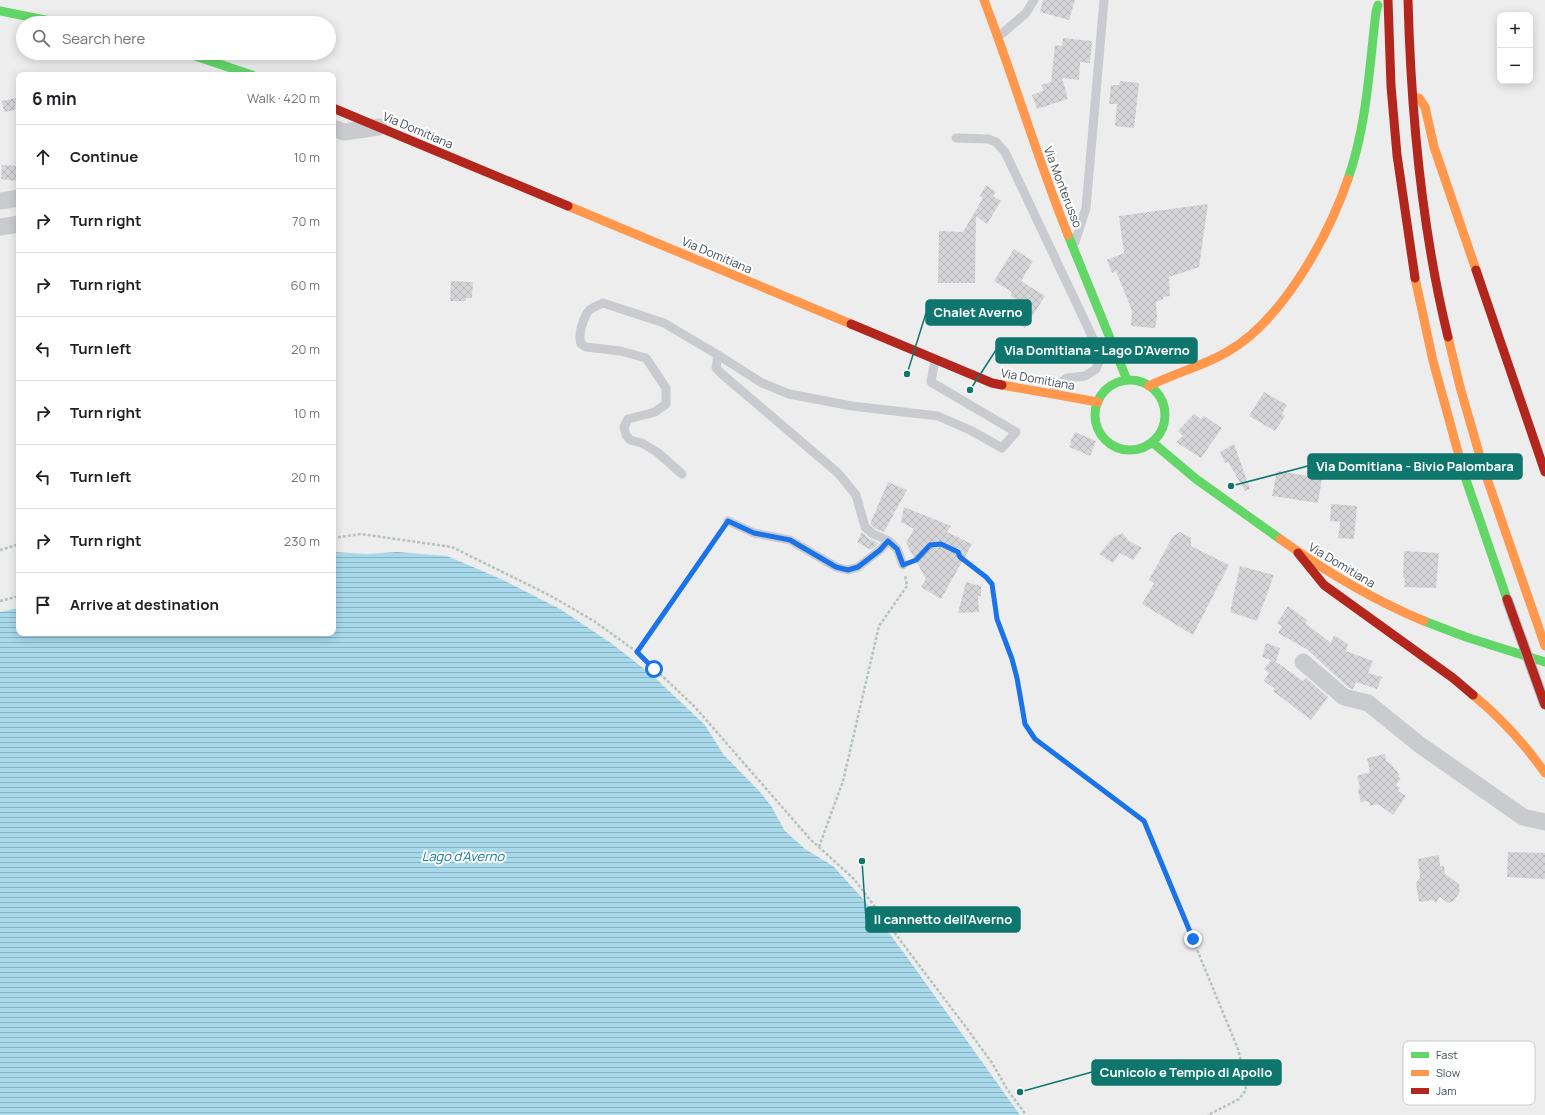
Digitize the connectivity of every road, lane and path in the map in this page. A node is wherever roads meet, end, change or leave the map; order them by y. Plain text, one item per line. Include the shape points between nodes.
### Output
1 (984, 0) edge
2 (1034, 0) edge
3 (1104, 0) edge
4 (1380, 0) edge
5 (1388, 0) edge
6 (1408, 0) edge
7 (0, 11) edge
8 (25, 16) edge
9 (998, 37) junction
10 (207, 60) edge
11 (243, 72) edge
12 (1411, 86) junction
13 (336, 109) edge
14 (379, 127) junction
15 (336, 129) edge
16 (956, 138) dead end
17 (16, 198) edge
18 (0, 201) edge
19 (16, 224) edge
20 (0, 227) edge
21 (1073, 248) junction
22 (718, 355) junction
23 (935, 360) junction
24 (1127, 380) junction
25 (1149, 386) junction
26 (1053, 394) junction
27 (1098, 402) junction
28 (1152, 442) junction
29 (1545, 472) edge
30 (682, 474) dead end
31 (728, 521) joint
32 (336, 538) edge
33 (888, 541) junction
34 (16, 545) edge
35 (0, 550) edge
36 (1298, 553) junction
37 (903, 565) junction
38 (16, 597) edge
39 (0, 601) edge
40 (1545, 646) edge
41 (637, 652) junction
42 (1303, 662) dead end
43 (1545, 662) edge
44 (1545, 705) edge
45 (1545, 773) edge
46 (1545, 822) edge
47 (818, 846) junction
48 (1026, 1115) edge
49 (1208, 1115) edge

1 - 9 main road, Via Monterusso
2 - 9 lane via 1026,13
3 - 21 lane via 1086,208
4 - 25 main road via 1376,12 1366,105 1357,147 1347,184 1318,245 1290,289 1250,337 1219,356
5 - 44 main road, bridge via 1393,114 1403,204 1417,293 1453,440
6 - 12 main road
7 - 8 main road
9 - 21 main road, Via Monterusso via 1048,186
10 - 11 main road
12 - 29 main road via 1425,107 1434,147
12 - 40 main road via 1419,178 1441,304 1474,439
13 - 14 main road, Via Domitiana
14 - 15 street via 344,132
14 - 23 main road, Via Domitiana
16 - 26 lane via 988,139 996,142 1005,152 1099,351 1100,360 1096,369 1085,376 1067,378 1056,385
17 - 18 street
19 - 20 street
21 - 24 main road, Via Monterusso
22 - 23 lane via 762,383 790,394 852,406 938,416 1002,448 1016,432 931,382
22 - 30 lane via 664,323 603,303 587,313 578,336 581,344 586,347 620,351 646,358 666,388 666,404 655,412 628,419 624,427 626,435 630,440 642,443 657,452
22 - 33 lane via 716,368 838,473 856,496 865,527
23 - 26 main road, Via Domitiana via 992,383
24 - 25 main road via 1142,382
24 - 27 main road via 1109,387
25 - 28 main road via 1161,400 1165,413 1163,427
26 - 27 main road, Via Domitiana
27 - 28 main road via 1095,411 1097,424 1109,443 1126,450 1140,448
28 - 36 main road, Via Domitiana via 1174,463
31 - 33 lane via 754,533 790,540 836,567 848,570 858,567
31 - 41 path
32 - 41 path via 361,534 452,547 549,595 594,621
33 - 37 lane via 897,549
34 - 35 path
36 - 43 main road, Via Domitiana via 1353,587 1418,619
36 - 45 main road via 1324,585 1453,678 1496,714 1528,749
37 - 47 path via 907,586 878,626 843,781
37 - 49 path via 916,560 930,545 941,544 958,552 960,557 986,577 992,584 997,619 1012,659 1025,724 1035,739 1144,821 1238,1048 1245,1077 1246,1090 1238,1099
38 - 39 path
41 - 47 path via 694,706
42 - 46 street via 1344,697 1368,703 1420,745 1522,817
47 - 48 path via 854,879 968,1030

